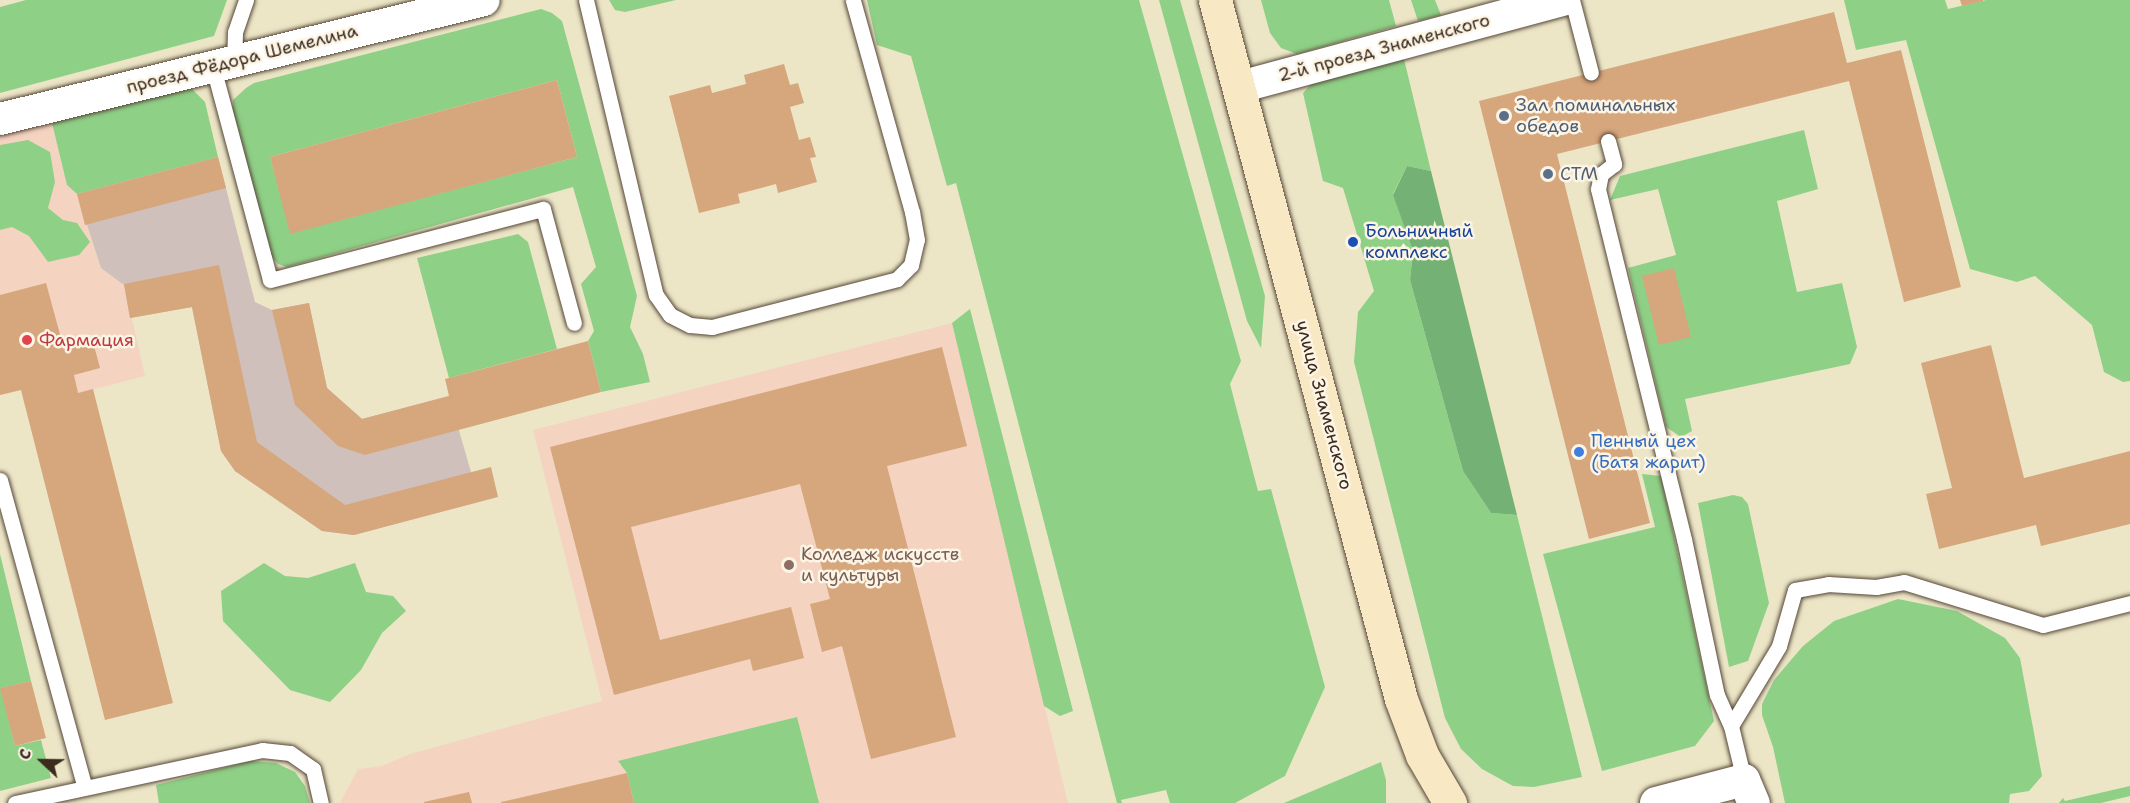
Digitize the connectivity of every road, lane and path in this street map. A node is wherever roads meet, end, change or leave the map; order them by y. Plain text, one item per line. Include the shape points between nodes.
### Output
1 (246, 0) edge
2 (484, 0) edge
3 (586, 0) edge
4 (853, 0) edge
5 (1215, 0) edge
6 (1563, 0) edge
7 (1572, 0) edge
8 (224, 64) junction
9 (1591, 73) dead end
10 (1240, 87) junction
11 (0, 119) edge
12 (1608, 141) dead end
13 (574, 323) dead end
14 (0, 480) edge
15 (2130, 603) edge
16 (1731, 726) junction
17 (84, 786) junction
18 (1749, 791) edge
19 (15, 803) edge
20 (321, 803) edge
21 (1450, 803) edge
22 (1656, 803) edge

1 - 8 lane
2 - 8 street, проезд Фёдора Шемелина
3 - 4 lane via 656,295 670,315 690,325 712,327 897,279 911,265 917,240 912,212
5 - 10 main road, улица Знаменского
6 - 10 street, 2-й проезд Знаменского
7 - 9 lane
8 - 11 street, проезд Фёдора Шемелина
8 - 13 lane via 270,280 543,209
10 - 21 main road, улица Знаменского via 1401,699 1422,755
12 - 16 lane via 1614,164 1601,174 1598,189 1718,694
14 - 17 lane
15 - 16 lane via 2043,625 1904,582 1876,587 1828,584 1796,590 1779,645
16 - 18 lane
17 - 19 lane
17 - 20 lane via 262,750 290,753 313,769
18 - 22 street

